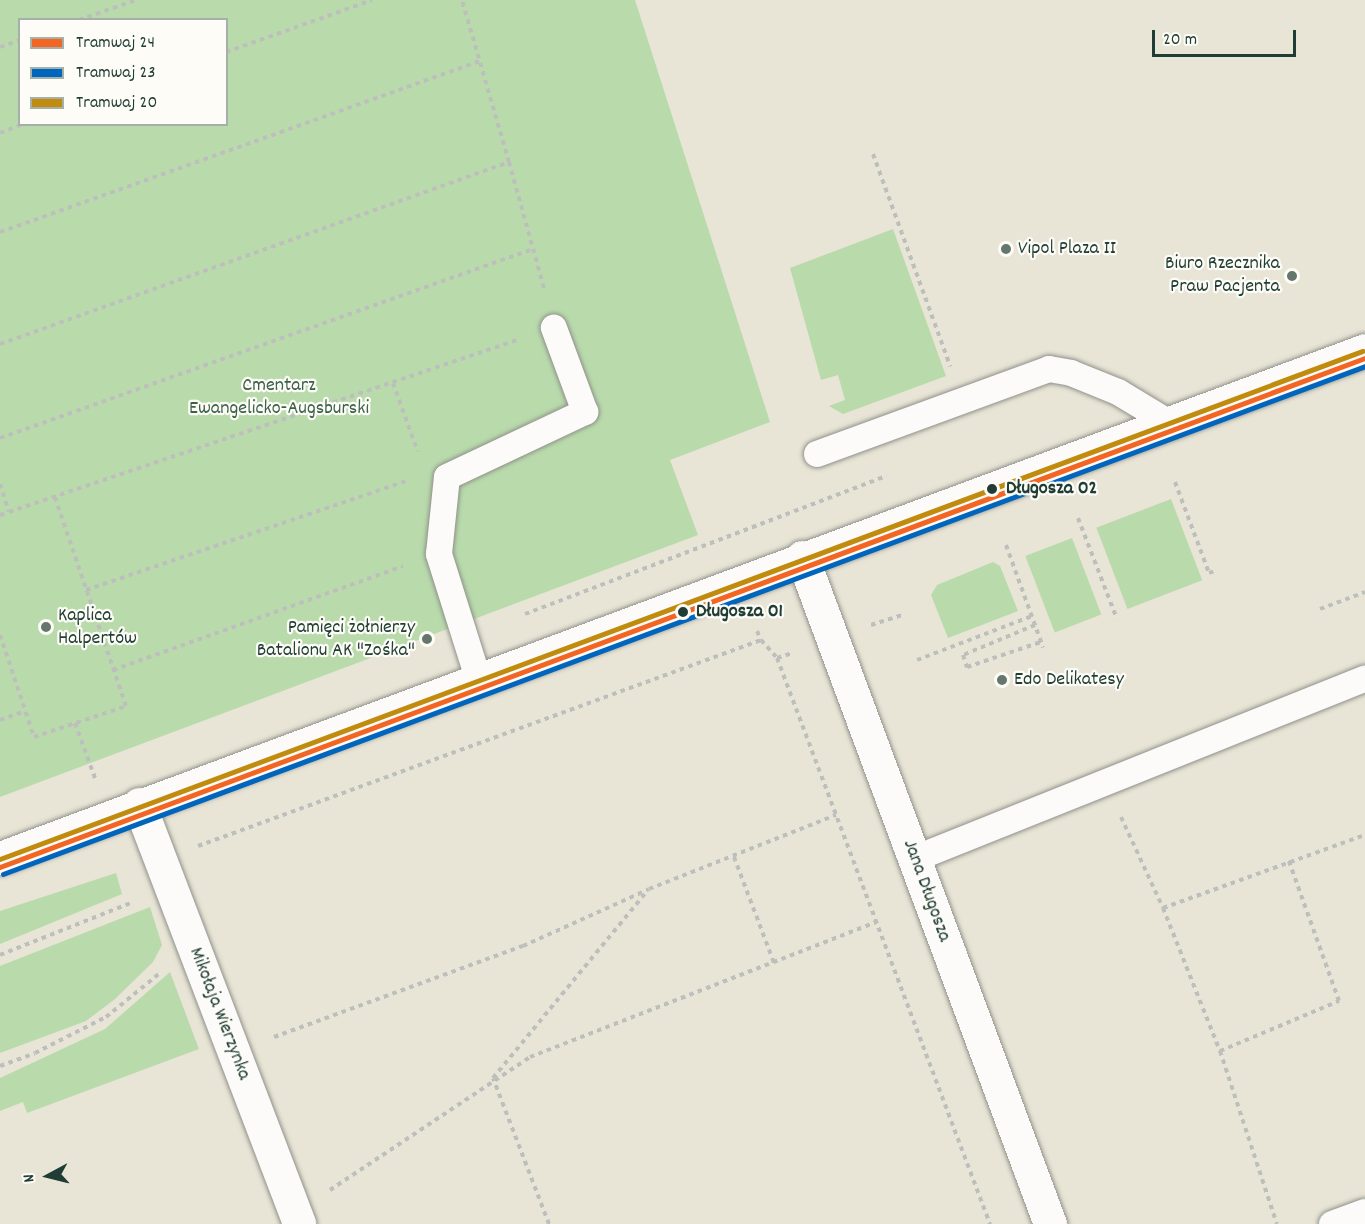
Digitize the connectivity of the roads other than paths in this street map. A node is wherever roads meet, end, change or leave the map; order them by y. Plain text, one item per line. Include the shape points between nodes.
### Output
1 (554, 328) road end
2 (1365, 350) edge
3 (1168, 422) junction
4 (816, 454) dead end
5 (802, 557) junction
6 (478, 678) junction
7 (1365, 680) edge
8 (139, 804) junction
9 (0, 858) edge
10 (914, 859) junction
11 (1365, 1212) edge
12 (297, 1219) edge
13 (1050, 1224) edge
14 (1332, 1224) edge

1 - 6 lane via 585,412 447,477 439,554
2 - 3 street
3 - 4 lane via 1118,392 1071,373 1048,369
3 - 5 street
5 - 6 street
5 - 10 street, Jana Długosza
6 - 8 street
7 - 10 lane
8 - 9 street
8 - 12 street, Mikołaja Wierzynka
10 - 13 street, Jana Długosza
11 - 14 lane

